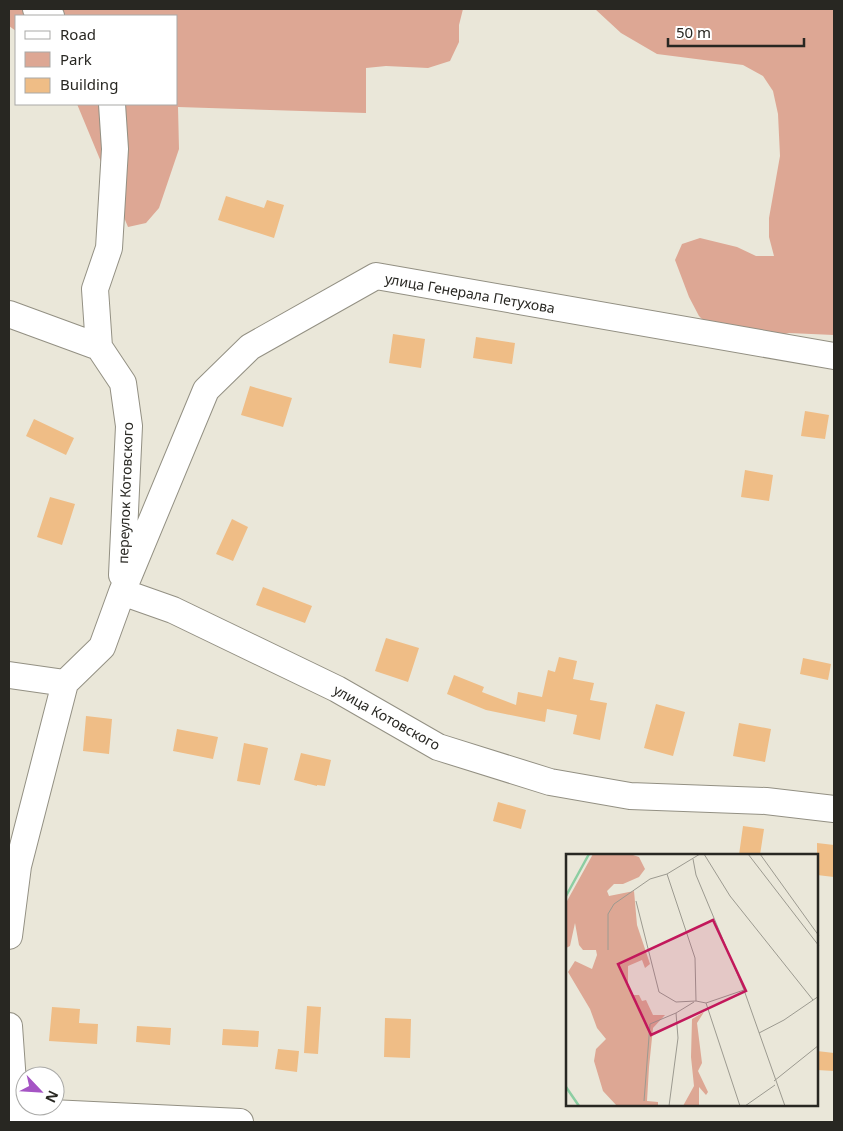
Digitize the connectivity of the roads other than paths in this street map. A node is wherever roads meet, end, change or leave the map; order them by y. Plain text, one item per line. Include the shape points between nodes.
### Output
1 (36, 9) edge
2 (49, 15) edge
3 (112, 105) edge
4 (9, 314) edge
5 (99, 347) junction
6 (834, 356) edge
7 (122, 592) junction
8 (9, 675) edge
9 (65, 684) junction
10 (834, 809) edge
11 (9, 936) edge
12 (9, 1026) edge
13 (12, 1111) edge
14 (240, 1122) edge

1 - 2 street
3 - 5 street via 115,149 109,248 95,289
4 - 5 street
5 - 7 street, переулок Котовского via 123,383 128,426
6 - 7 street, улица Генерала Петухова via 376,276 250,347 206,390
7 - 9 street via 102,647
7 - 10 street, улица Котовского via 173,610 337,688 438,747 550,782 630,796 766,801
8 - 9 street
9 - 11 street via 18,866
12 - 13 street
13 - 14 street

